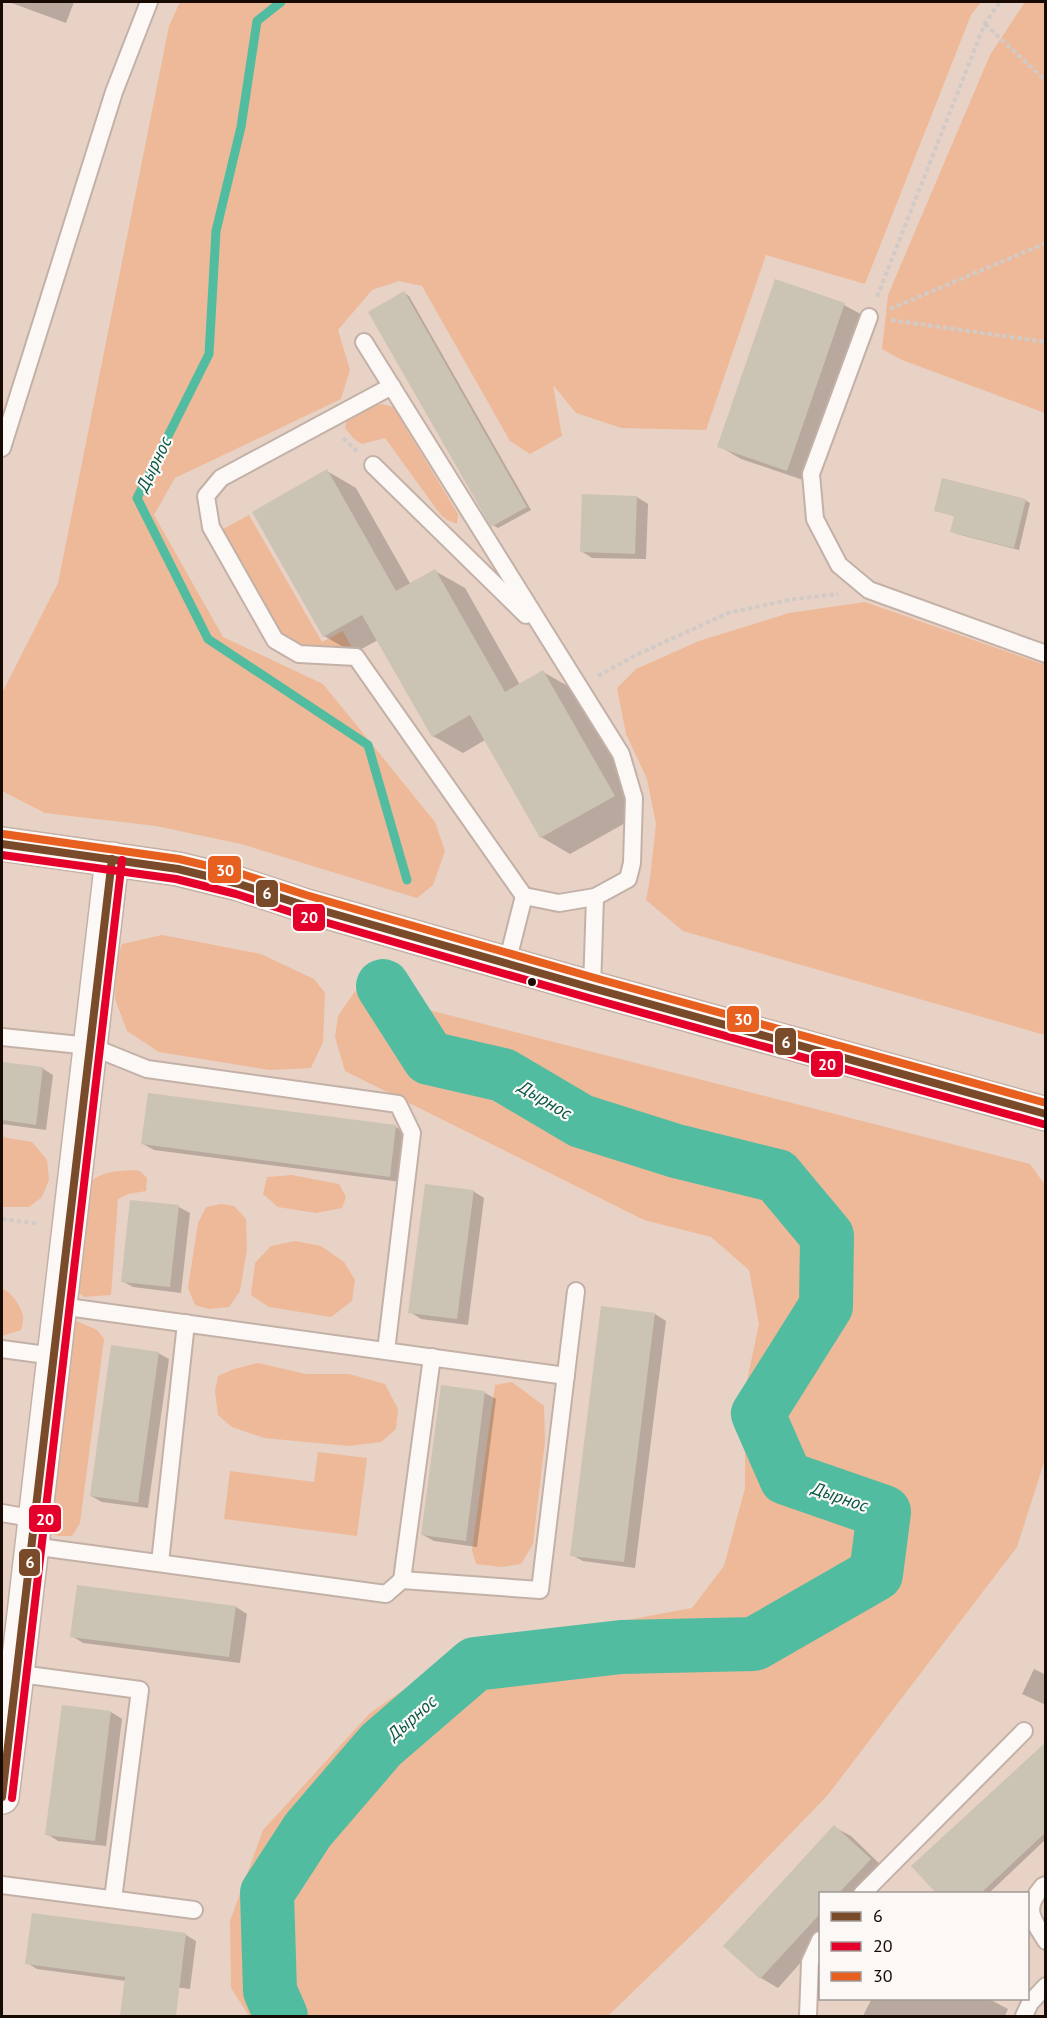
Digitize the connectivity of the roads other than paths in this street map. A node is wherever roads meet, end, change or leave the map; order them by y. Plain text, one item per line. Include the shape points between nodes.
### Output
1 (149, 2) edge
2 (870, 317) road end
3 (364, 342) dead end
4 (392, 386) junction
5 (2, 448) edge
6 (373, 465) road end
7 (546, 634) junction
8 (1046, 654) edge
9 (2, 844) edge
10 (112, 859) junction
11 (525, 896) junction
12 (595, 897) junction
13 (507, 963) junction
14 (592, 988) junction
15 (2, 1036) edge
16 (90, 1046) junction
17 (1046, 1114) edge
18 (576, 1290) dead end
19 (60, 1306) junction
20 (186, 1323) junction
21 (2, 1349) edge
22 (386, 1351) junction
23 (54, 1356) junction
24 (432, 1357) junction
25 (566, 1376) junction
26 (2, 1514) edge
27 (34, 1532) junction
28 (160, 1563) junction
29 (402, 1580) junction
30 (9, 1672) edge
31 (1024, 1731) dead end
32 (2, 1797) edge
33 (2, 1885) edge
34 (1046, 1885) edge
35 (863, 1892) edge
36 (113, 1899) junction
37 (194, 1910) dead end
38 (1046, 1941) edge
39 (819, 1942) edge
40 (1046, 1986) edge
41 (808, 2016) edge
42 (1024, 2016) edge

1 - 5 lane via 114,92
2 - 8 lane via 811,474 814,519 839,565 868,590
3 - 4 lane
4 - 7 lane
4 - 11 lane via 221,478 206,496 211,527 275,640 300,654 356,657
6 - 7 lane
7 - 12 lane via 621,754 634,798 628,879
9 - 10 main road
10 - 13 main road via 178,869 238,884
10 - 16 main road
11 - 12 lane via 559,903
11 - 13 lane
12 - 14 lane
13 - 14 main road
14 - 17 main road
15 - 16 lane
16 - 19 main road
16 - 22 lane via 147,1070 398,1104 412,1133
18 - 25 lane
19 - 20 lane
19 - 23 main road
20 - 22 lane
20 - 28 lane
21 - 23 lane
22 - 24 lane
23 - 27 main road
24 - 25 lane
24 - 29 lane
25 - 29 lane via 540,1590
26 - 27 lane
27 - 28 lane
27 - 30 main road
28 - 29 lane via 387,1594
30 - 32 main road
30 - 36 lane via 140,1690
31 - 35 lane
33 - 36 lane
34 - 38 lane via 1032,1899 1031,1917
36 - 37 lane
39 - 41 lane via 810,1962
40 - 42 lane via 1030,2002

